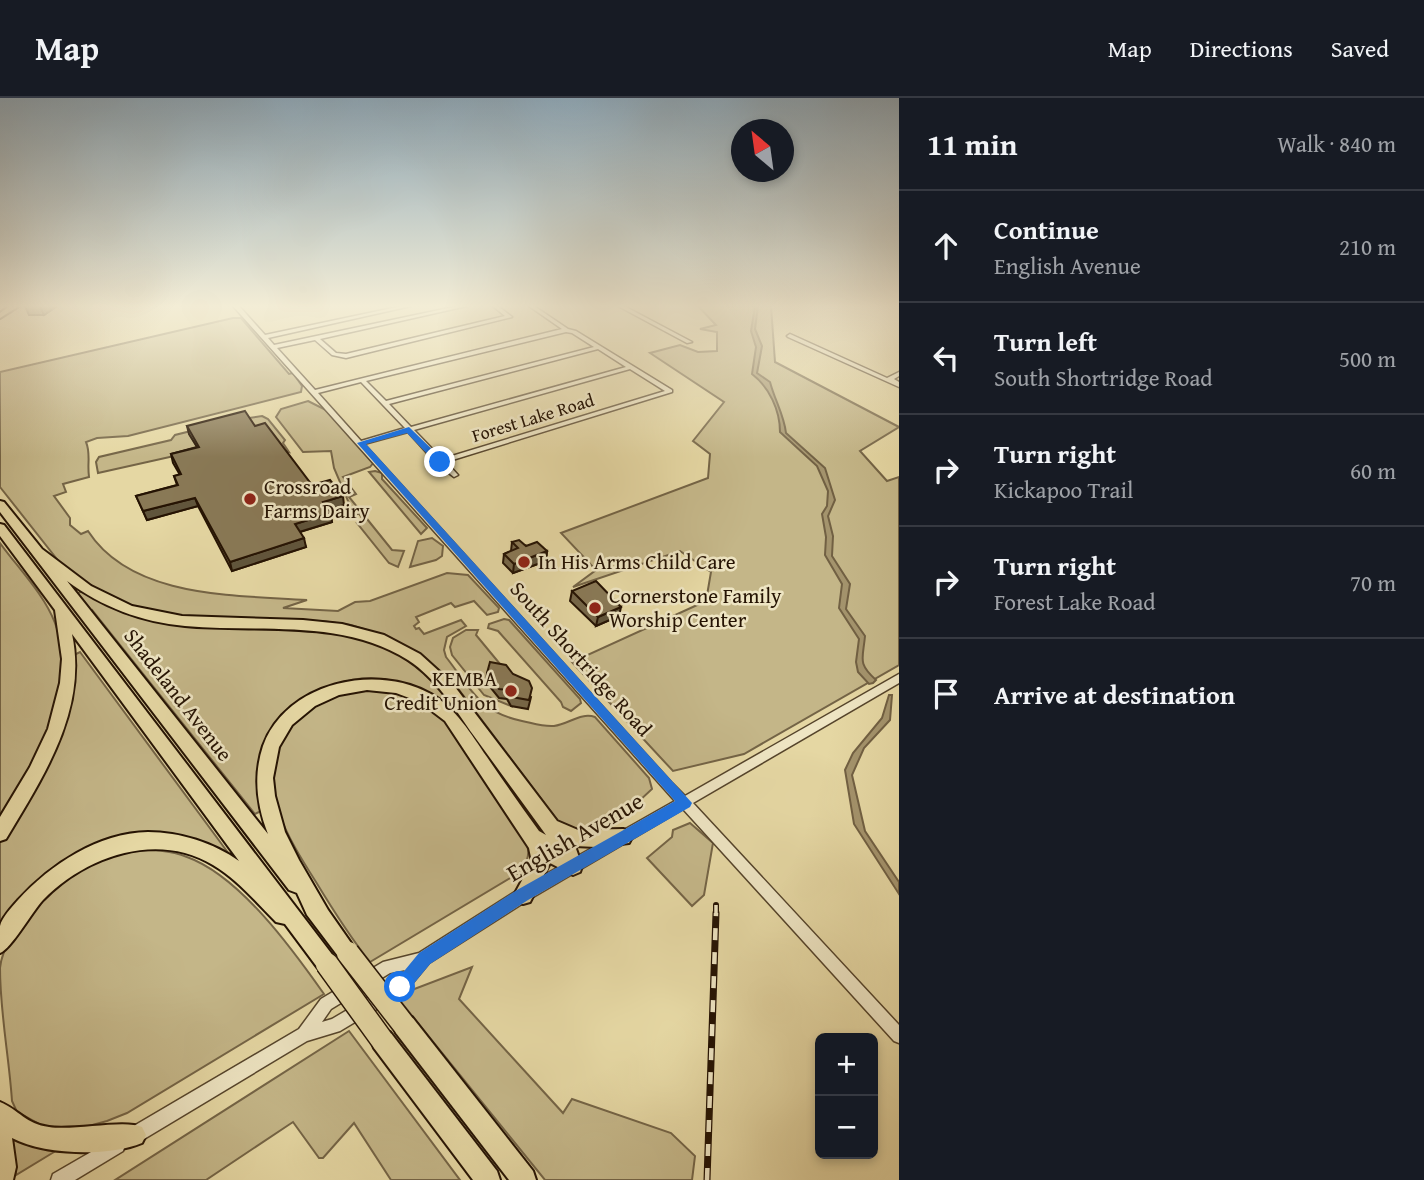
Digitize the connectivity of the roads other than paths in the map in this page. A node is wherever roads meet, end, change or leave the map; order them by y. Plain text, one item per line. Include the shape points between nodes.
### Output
1 (282, 356) edge
2 (458, 356) edge
3 (563, 356) edge
4 (614, 356) edge
5 (836, 356) edge
6 (631, 367) junction
7 (899, 374) edge
8 (362, 380) junction
9 (893, 382) edge
10 (314, 392) junction
11 (385, 403) junction
12 (409, 430) junction
13 (361, 443) junction
14 (440, 462) junction
15 (454, 475) dead end
16 (0, 504) edge
17 (0, 528) edge
18 (38, 552) junction
19 (61, 610) junction
20 (899, 678) edge
21 (685, 803) junction
22 (540, 829) junction
23 (0, 833) edge
24 (623, 837) junction
25 (573, 866) junction
26 (523, 895) junction
27 (320, 915) junction
28 (311, 941) junction
29 (0, 943) edge
30 (424, 958) junction
31 (304, 1034) junction
32 (899, 1036) edge
33 (0, 1114) edge
34 (134, 1135) junction
35 (0, 1138) edge
36 (1, 1180) edge
37 (59, 1180) edge
38 (488, 1180) edge
39 (524, 1180) edge

1 - 10 street, South Shortridge Road
2 - 8 street
3 - 11 street
4 - 6 street
5 - 9 street
6 - 12 street
6 - 14 street, Forest Lake Road via 670,391
7 - 9 street
8 - 10 street
8 - 11 street
10 - 13 street, South Shortridge Road
11 - 12 street
12 - 13 street
12 - 14 street
13 - 21 street, South Shortridge Road
14 - 15 street
16 - 18 highway, Shadeland Avenue
17 - 19 highway, Shadeland Avenue
18 - 22 highway via 92,594 139,614 207,624 331,626 397,647 447,687
18 - 27 highway, Shadeland Avenue
19 - 23 highway via 69,662 62,712 46,752
19 - 28 highway, Shadeland Avenue
20 - 21 street, English Avenue
21 - 24 street, English Avenue
21 - 32 street, South Shortridge Road
22 - 24 highway via 579,840
22 - 25 highway via 557,857
22 - 26 highway via 541,863
22 - 27 highway via 436,704 387,684 338,688 307,703 288,720 265,769 279,838
24 - 25 street, English Avenue
25 - 26 street, English Avenue
26 - 30 street, English Avenue
27 - 39 highway, bridge
28 - 29 highway via 219,858 188,845 150,840 103,850 65,870 30,900
28 - 38 highway, bridge
30 - 31 street, English Avenue via 400,987 335,1026
30 - 31 street, English Avenue via 387,967 327,1004
31 - 34 street, English Avenue
33 - 34 highway via 19,1129 54,1141
34 - 37 street, English Avenue
35 - 36 highway

